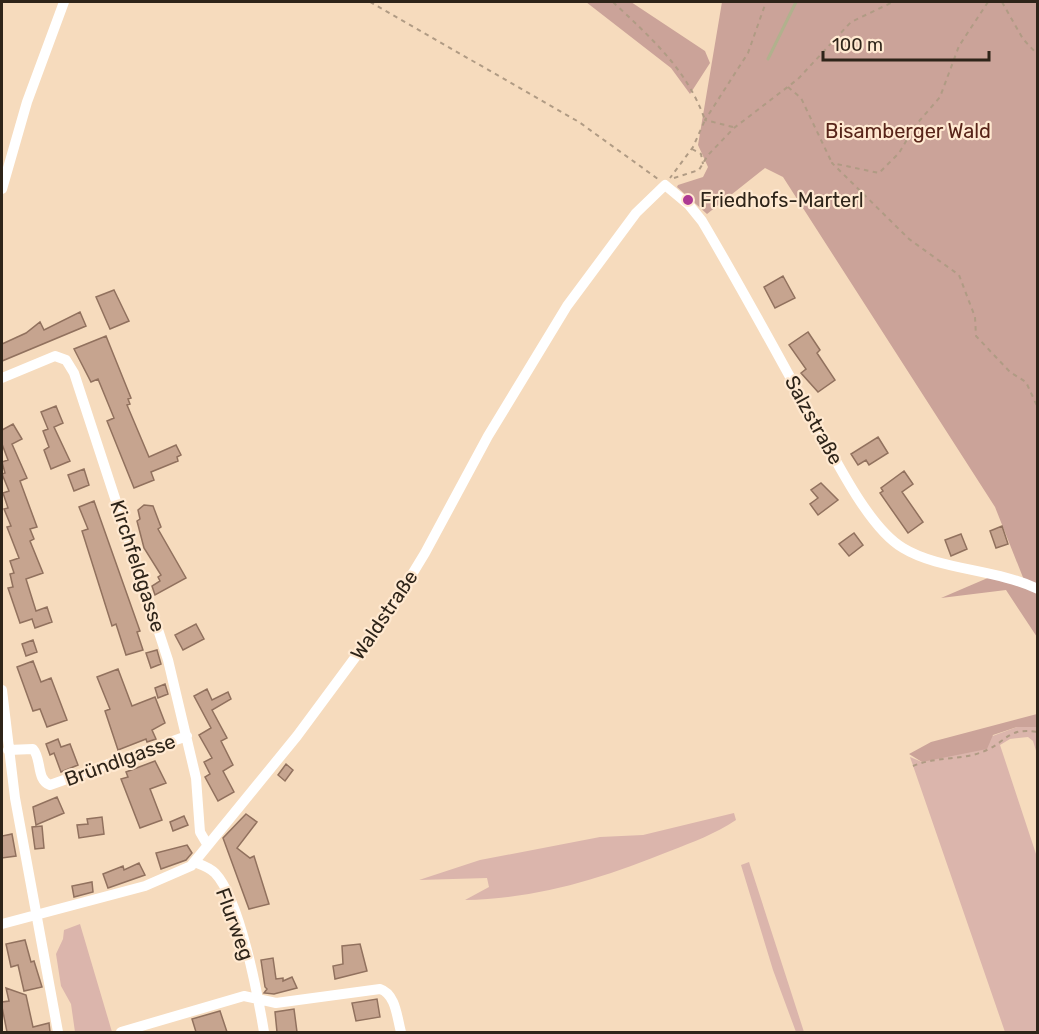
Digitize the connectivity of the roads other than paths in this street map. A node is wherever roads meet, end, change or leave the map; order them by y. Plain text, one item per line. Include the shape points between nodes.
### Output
1 (64, 2) edge
2 (665, 185) joint
3 (2, 189) edge
4 (2, 378) edge
5 (1038, 589) edge
6 (2, 690) edge
7 (187, 736) junction
8 (8, 750) junction
9 (207, 844) junction
10 (194, 862) junction
11 (38, 916) junction
12 (2, 924) edge
13 (259, 999) junction
14 (58, 1032) edge
15 (121, 1032) edge
16 (264, 1032) edge
17 (401, 1032) edge

1 - 3 street via 27,102
2 - 5 street, Salzstraße via 702,221 837,461 882,530 902,548 922,556
2 - 9 street, Waldstraße via 636,213 567,306 488,436 391,609 284,754
4 - 7 street, Kirchfeldgasse via 55,356 72,368 168,660
6 - 8 street
7 - 8 street, Bründlgasse via 50,785 42,779 33,748
7 - 9 street, Kirchfeldgasse via 197,784 200,832
8 - 11 street
9 - 10 street, Waldstraße
10 - 11 street, Waldstraße via 185,871 145,886
10 - 13 street, Flurweg via 215,873 230,899
11 - 12 street, Waldstraße
11 - 14 street
13 - 15 street via 230,999
13 - 16 street, Flurweg
13 - 17 street via 276,1003 384,990 392,1000

